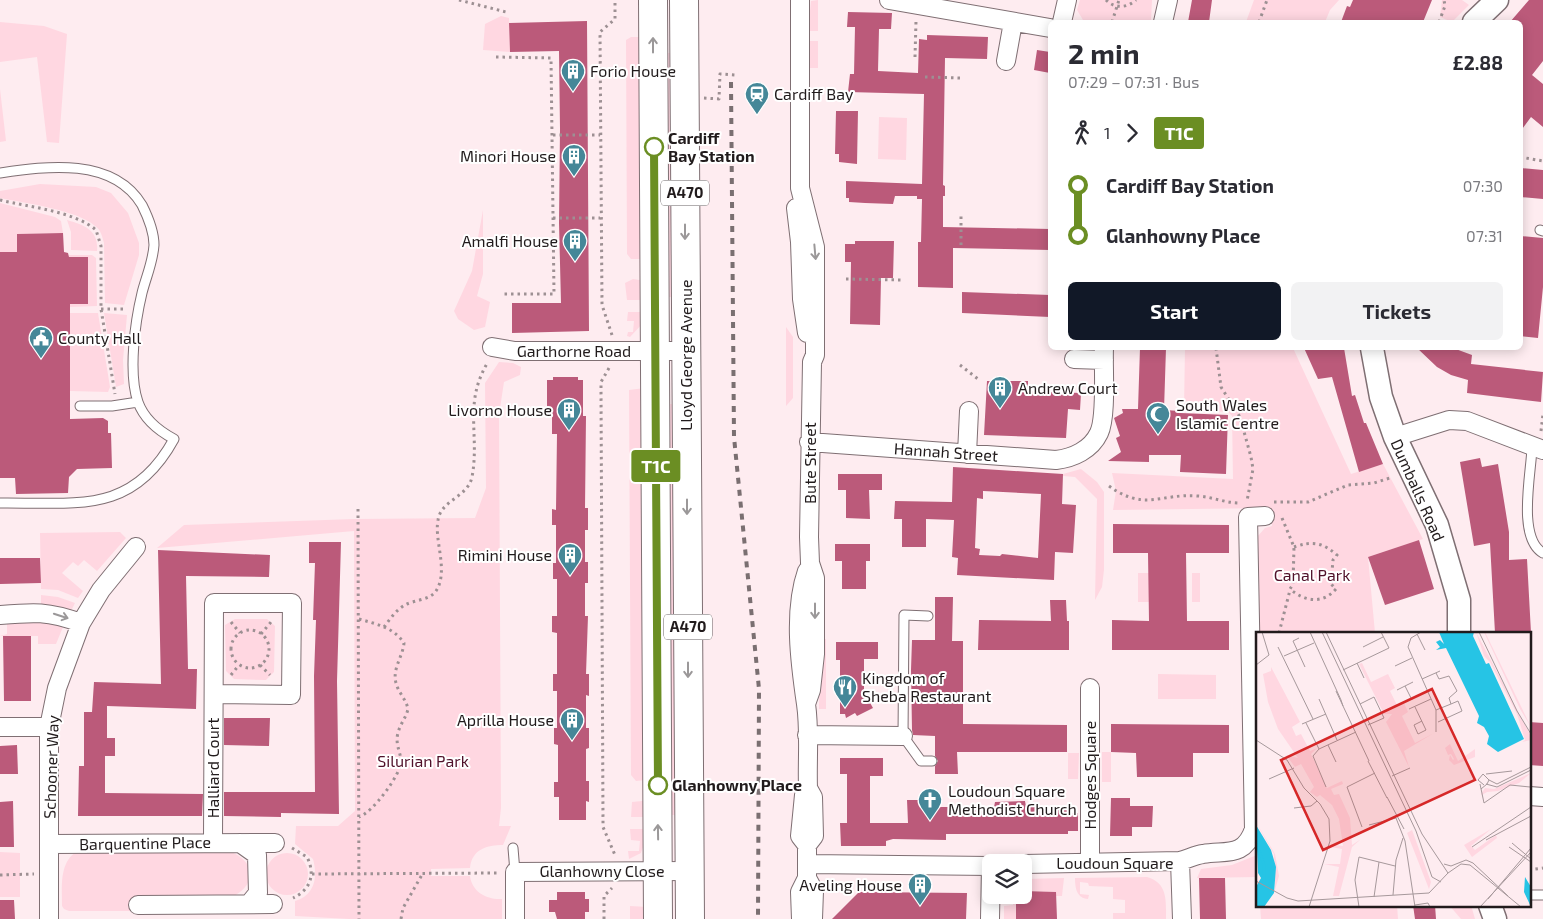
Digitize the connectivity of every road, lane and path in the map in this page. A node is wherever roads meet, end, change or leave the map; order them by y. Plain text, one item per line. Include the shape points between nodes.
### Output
1 (459, 0) edge
2 (615, 0) edge
3 (653, 0) edge
4 (684, 0) edge
5 (800, 0) edge
6 (889, 0) edge
7 (1066, 0) edge
8 (1106, 0) edge
9 (1119, 0) edge
10 (1136, 0) edge
11 (1168, 0) edge
12 (1267, 0) edge
13 (1444, 0) edge
14 (1497, 0) edge
15 (1117, 6) junction
16 (506, 12) dead end
17 (916, 18) dead end
18 (1062, 20) edge
19 (1113, 20) edge
20 (1163, 20) edge
21 (1261, 20) edge
22 (1440, 20) edge
23 (1476, 20) edge
24 (1013, 22) junction
25 (1048, 28) edge
26 (496, 57) dead end
27 (915, 57) dead end
28 (1006, 62) dead end
29 (735, 75) dead end
30 (925, 77) dead end
31 (962, 78) dead end
32 (698, 98) dead end
33 (553, 135) junction
34 (600, 135) junction
35 (1523, 158) edge
36 (1543, 161) edge
37 (0, 174) edge
38 (0, 200) edge
39 (962, 216) dead end
40 (553, 218) junction
41 (600, 218) junction
42 (961, 245) dead end
43 (846, 279) dead end
44 (904, 280) dead end
45 (503, 294) dead end
46 (101, 309) junction
47 (124, 309) dead end
48 (613, 338) dead end
49 (500, 348) joint
50 (1216, 350) edge
51 (1372, 350) edge
52 (655, 351) junction
53 (686, 351) junction
54 (1104, 354) edge
55 (1074, 359) dead end
56 (613, 360) dead end
57 (960, 365) dead end
58 (978, 379) dead end
59 (138, 402) junction
60 (116, 405) junction
61 (80, 406) dead end
62 (969, 411) dead end
63 (1395, 437) junction
64 (809, 442) junction
65 (1538, 449) edge
66 (968, 454) junction
67 (1408, 467) junction
68 (1109, 486) dead end
69 (1247, 502) junction
70 (0, 503) edge
71 (358, 509) dead end
72 (1270, 511) junction
73 (136, 548) dead end
74 (1294, 548) junction
75 (1543, 554) edge
76 (1290, 589) junction
77 (0, 616) edge
78 (928, 616) dead end
79 (359, 619) junction
80 (231, 621) dead end
81 (271, 622) dead end
82 (81, 623) junction
83 (384, 627) junction
84 (1279, 632) edge
85 (1459, 632) edge
86 (240, 633) junction
87 (260, 634) junction
88 (239, 665) junction
89 (260, 665) junction
90 (270, 675) dead end
91 (230, 676) dead end
92 (1090, 688) dead end
93 (214, 694) junction
94 (0, 727) edge
95 (50, 727) junction
96 (807, 736) junction
97 (903, 736) junction
98 (932, 761) dead end
99 (1530, 796) edge
100 (1543, 797) edge
101 (359, 817) junction
102 (213, 842) junction
103 (240, 843) junction
104 (275, 843) dead end
105 (50, 844) junction
106 (292, 848) dead end
107 (514, 848) dead end
108 (616, 858) dead end
109 (1180, 861) junction
110 (1090, 862) junction
111 (1032, 864) edge
112 (982, 866) edge
113 (1543, 868) edge
114 (658, 870) junction
115 (1530, 870) edge
116 (49, 871) junction
117 (690, 871) junction
118 (807, 871) junction
119 (511, 872) junction
120 (359, 873) junction
121 (423, 873) junction
122 (312, 874) junction
123 (0, 875) edge
124 (617, 884) dead end
125 (1530, 895) edge
126 (1543, 896) edge
127 (293, 898) dead end
128 (249, 904) junction
129 (273, 904) dead end
130 (990, 904) edge
131 (138, 905) dead end
132 (1490, 906) edge
133 (213, 912) edge
134 (49, 919) edge
135 (359, 919) edge
136 (401, 919) edge
137 (515, 919) edge
138 (604, 919) edge
139 (658, 919) edge
140 (690, 919) edge
141 (801, 919) edge
142 (813, 919) edge
143 (990, 919) edge
144 (1182, 919) edge
145 (1495, 919) edge

1 - 16 path
2 - 34 path via 615,19 600,32
52 -> 3 main road, Lloyd George Avenue / A470
4 -> 53 main road, Lloyd George Avenue / A470
5 - 64 street, Bute Street via 800,188 815,247 816,330
6 - 24 street
7 - 18 street
8 - 15 path
9 - 15 path
10 - 15 path via 1126,6
11 - 20 street
12 - 21 path
13 - 22 path
14 - 23 street
15 - 19 path
17 - 27 path
24 - 25 street
24 - 28 street
26 - 33 path via 551,58
29 - 32 path via 720,74 719,99
30 - 31 path
33 - 34 path
33 - 40 path
34 - 41 path
35 - 36 path
37 - 59 lane via 61,167 92,170 114,178 135,194 145,211 154,244 137,316 134,344
38 - 46 path via 80,220 96,230 101,246
39 - 42 path
40 - 41 path
40 - 45 path via 554,294
41 - 48 path via 602,305
43 - 44 path
46 - 47 path
46 - 60 path
49 - 52 street, Garthorne Road
49 - 83 path via 481,374 474,395 472,478 464,492 441,509 439,515 439,583 428,598 406,605
50 - 69 path via 1221,387 1240,416 1251,457 1253,469
51 - 63 street, Dumballs Road via 1381,397
52 - 53 street, Garthorne Road
114 -> 52 main road, Lloyd George Avenue / A470
53 -> 117 main road, Lloyd George Avenue / A470
54 - 55 street
54 - 66 street, Hannah Street via 1100,432 1082,453 1056,460
56 - 108 path via 601,382 602,676 603,827
57 - 58 path
59 - 60 lane
59 - 70 lane via 158,430 174,439 142,480 126,491 95,502
60 - 61 lane
62 - 66 street
63 - 65 street via 1449,420 1467,421
63 - 67 street, Dumballs Road
64 - 66 street, Hannah Street
64 - 96 street, Bute Street via 815,654 806,704
65 - 75 lane via 1528,521 1531,537
67 - 72 path via 1384,481 1348,485 1308,502 1273,502
67 - 85 street, Dumballs Road via 1437,525 1459,600
68 - 69 path via 1138,500 1200,496 1226,503
69 - 72 path
71 - 79 path
72 - 74 path
72 - 109 street via 1248,517 1254,829 1251,838 1240,849
73 - 82 street, Schooner Way via 101,590
74 - 76 path via 1293,584
74 - 76 path via 1312,542 1321,543 1336,555 1332,584 1336,589 1325,598 1316,600 1297,595
76 - 84 path
77 -> 82 street via 40,612
78 - 97 lane via 904,615
79 - 83 path
79 - 101 path
80 - 86 path
81 - 87 path
82 - 95 street, Schooner Way via 57,688
83 - 101 path via 398,634 404,642 395,681 408,709 397,734 401,760 398,772 373,808
86 - 87 path via 252,630
86 - 88 path via 231,648
87 - 89 path via 269,646 266,659
88 - 89 path via 251,668
88 - 91 path
89 - 90 path
92 - 110 street, Hodges Square
93 - 93 street, Halliard Court via 292,695 292,603 214,604
93 - 102 street, Halliard Court
94 - 95 street
95 - 105 street, Schooner Way
96 - 97 street
96 - 118 street, Bute Street via 808,788 813,797 814,836 807,845
97 - 98 lane via 921,761
99 - 100 street
101 - 120 path
102 - 103 street, Barquentine Place
102 - 105 street, Barquentine Place
103 - 104 street, Barquentine Place
103 - 128 street via 257,855 258,893
105 - 116 street, Schooner Way
106 - 122 path via 307,857
107 - 119 lane
109 - 110 street, Loudoun Square
109 - 144 street, Loudoun Square
110 - 111 street, Loudoun Square
112 - 118 street
113 - 115 path
114 - 117 street, Glanhowny Close
114 - 119 street, Glanhowny Close
114 - 139 main road, Lloyd George Avenue / A470
116 - 123 path via 28,876
116 - 134 street, Schooner Way
117 - 140 main road, Lloyd George Avenue / A470
118 - 141 street, Bute Street via 800,892
118 - 142 street, Bute Street via 814,891
119 - 121 path
119 - 137 street
120 - 121 path
120 - 122 path
120 - 135 path
121 - 136 path via 403,908
122 - 127 path via 306,890
124 - 138 path via 604,896
125 - 126 lane
128 - 129 street
128 - 133 street
130 - 143 street
131 - 133 street
132 - 145 street

